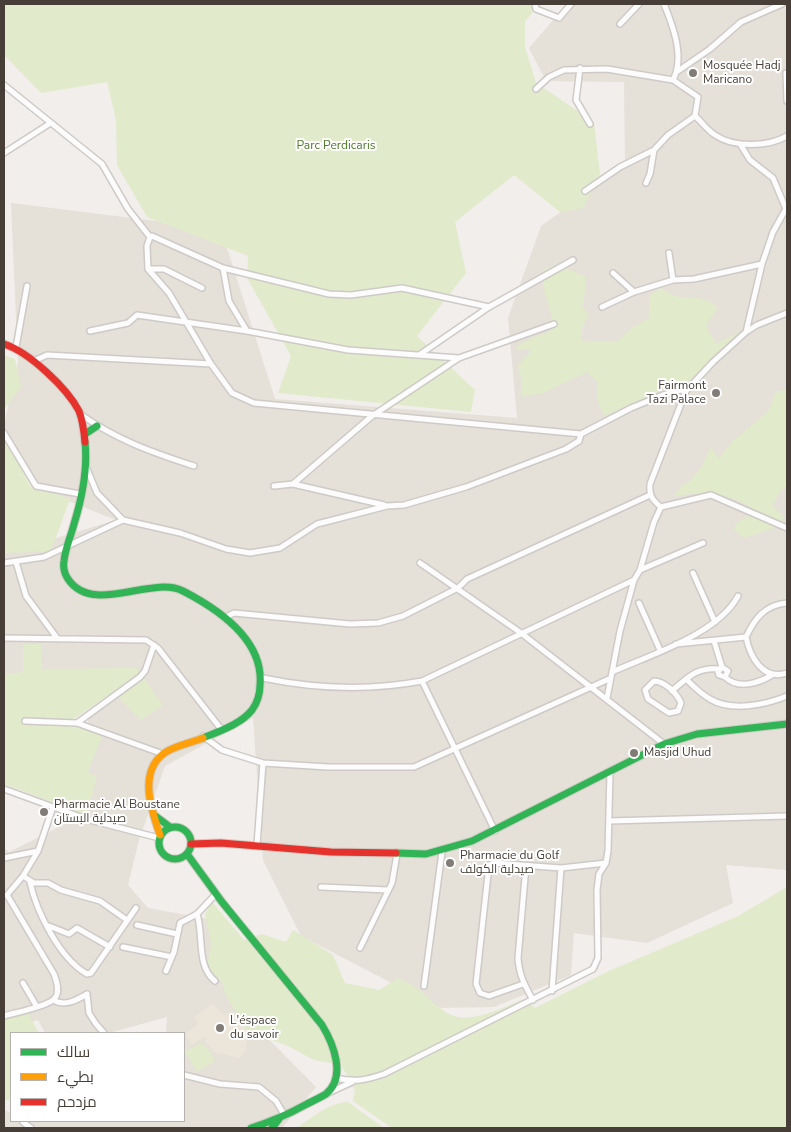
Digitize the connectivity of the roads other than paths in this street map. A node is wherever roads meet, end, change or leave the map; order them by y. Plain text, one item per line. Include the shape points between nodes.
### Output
1 (535, 4) edge
2 (571, 4) edge
3 (639, 4) edge
4 (664, 4) edge
5 (782, 4) edge
6 (620, 24) dead end
7 (580, 68) junction
8 (678, 71) junction
9 (786, 73) edge
10 (673, 80) junction
11 (4, 86) edge
12 (536, 89) dead end
13 (787, 101) edge
14 (696, 116) junction
15 (50, 124) junction
16 (590, 124) dead end
17 (787, 136) edge
18 (740, 144) junction
19 (654, 150) junction
20 (4, 153) edge
21 (646, 184) dead end
22 (585, 191) dead end
23 (787, 208) edge
24 (150, 237) junction
25 (669, 253) dead end
26 (573, 260) dead end
27 (762, 264) junction
28 (223, 268) junction
29 (148, 269) junction
30 (613, 273) dead end
31 (673, 280) junction
32 (27, 286) dead end
33 (202, 288) dead end
34 (634, 292) junction
35 (489, 306) junction
36 (602, 307) dead end
37 (787, 312) edge
38 (186, 322) junction
39 (554, 324) dead end
40 (90, 331) dead end
41 (247, 331) junction
42 (746, 332) junction
43 (4, 344) edge
44 (16, 347) junction
45 (419, 355) junction
46 (459, 358) junction
47 (36, 360) junction
48 (212, 364) junction
49 (686, 391) junction
50 (80, 414) junction
51 (372, 416) junction
52 (97, 426) junction
53 (4, 433) edge
54 (85, 434) junction
55 (581, 434) junction
56 (194, 466) dead end
57 (87, 468) junction
58 (293, 484) junction
59 (274, 486) dead end
60 (80, 494) junction
61 (650, 495) junction
62 (387, 506) junction
63 (661, 508) junction
64 (123, 520) junction
65 (787, 528) edge
66 (703, 543) dead end
67 (67, 548) junction
68 (16, 562) junction
69 (4, 563) edge
70 (420, 563) dead end
71 (640, 570) junction
72 (693, 573) dead end
73 (634, 580) junction
74 (458, 588) junction
75 (738, 596) dead end
76 (787, 603) edge
77 (639, 604) dead end
78 (226, 618) junction
79 (715, 622) junction
80 (521, 633) junction
81 (746, 637) junction
82 (4, 638) edge
83 (57, 638) junction
84 (714, 641) junction
85 (676, 643) junction
86 (154, 645) junction
87 (660, 650) junction
88 (721, 668) junction
89 (612, 672) junction
90 (787, 673) edge
91 (772, 675) junction
92 (263, 678) junction
93 (609, 679) junction
94 (686, 679) junction
95 (422, 681) junction
96 (591, 686) junction
97 (672, 691) junction
98 (787, 696) edge
99 (607, 698) junction
100 (25, 721) dead end
101 (77, 723) junction
102 (787, 724) edge
103 (221, 729) junction
104 (203, 736) junction
105 (664, 744) junction
106 (456, 750) junction
107 (163, 754) junction
108 (263, 763) junction
109 (610, 772) junction
110 (4, 788) edge
111 (53, 808) junction
112 (154, 814) junction
113 (787, 816) edge
114 (609, 821) junction
115 (170, 827) junction
116 (495, 831) junction
117 (160, 836) junction
118 (191, 841) junction
119 (257, 845) junction
120 (38, 851) junction
121 (442, 852) junction
122 (397, 854) junction
123 (184, 856) junction
124 (4, 858) edge
125 (606, 863) junction
126 (526, 866) junction
127 (561, 868) junction
128 (23, 876) junction
129 (30, 882) junction
130 (321, 887) dead end
131 (388, 890) junction
132 (216, 894) junction
133 (136, 908) dead end
134 (197, 914) junction
135 (128, 920) junction
136 (136, 925) dead end
137 (49, 926) junction
138 (176, 934) junction
139 (110, 947) junction
140 (123, 947) dead end
141 (360, 948) dead end
142 (172, 957) junction
143 (166, 971) dead end
144 (215, 981) dead end
145 (23, 983) dead end
146 (523, 984) junction
147 (424, 986) dead end
148 (552, 991) junction
149 (53, 1000) junction
150 (533, 1000) junction
151 (37, 1006) junction
152 (4, 1016) edge
153 (103, 1032) edge
154 (185, 1075) edge
155 (335, 1078) junction
156 (352, 1082) junction
157 (327, 1093) junction
158 (282, 1117) junction
159 (23, 1122) edge
160 (31, 1128) edge
161 (256, 1128) edge
162 (272, 1128) edge

1 - 2 street via 536,9 559,18
3 - 6 street
4 - 8 street via 674,29
5 - 8 street via 741,22
7 - 10 street
7 - 12 street via 554,73
7 - 16 street via 576,100
8 - 10 street
9 - 13 street
10 - 14 street via 698,96
11 - 15 street
14 - 18 street via 714,135
14 - 19 street via 668,135
15 - 20 street
15 - 24 street via 102,164 128,209
17 - 18 street via 775,141
18 - 23 street via 750,160 773,178
19 - 21 street
19 - 22 street via 620,166
23 - 27 street via 773,232
24 - 28 street
24 - 29 street
25 - 31 street
26 - 35 street
27 - 31 street via 694,279
27 - 42 street
28 - 35 street via 329,294 352,295 402,288
28 - 41 street via 229,301
29 - 33 street via 164,269
29 - 38 street via 169,292
30 - 34 street
31 - 34 street
32 - 44 street
34 - 36 street
35 - 45 street
37 - 42 street
38 - 40 street via 137,315 128,323
38 - 41 street
38 - 48 street
39 - 46 street
41 - 45 street via 348,350
42 - 49 street
43 - 44 main road
44 - 47 main road
45 - 46 street
46 - 51 street
47 - 48 street via 47,355
47 - 50 main road
48 - 51 street via 232,392 254,403
49 - 55 street via 663,395 631,408
49 - 61 street via 650,484
50 - 52 street
50 - 54 main road
51 - 55 street
51 - 58 street
52 - 54 main road
52 - 56 street via 130,444
53 - 60 street via 36,486
54 - 57 main road
55 - 62 street via 579,441 566,448 466,487 404,505
57 - 60 main road
57 - 64 street via 97,493
58 - 59 street
58 - 62 street
60 - 67 main road
61 - 63 street
61 - 74 street via 467,580
62 - 64 street via 317,524 280,548 262,552 226,549 180,533
63 - 65 street via 706,496 718,497
63 - 71 street
64 - 67 street
66 - 71 street
67 - 68 street via 44,557
67 - 78 main road via 63,567 65,575 81,589 111,596 155,588 176,588
68 - 69 street
68 - 83 street via 26,596
70 - 74 street
71 - 73 street
72 - 79 street
73 - 80 street
73 - 89 street
74 - 78 street via 403,616 378,623 350,624 234,613
74 - 80 street
75 - 79 street via 733,607
76 - 81 street via 773,606 760,615
77 - 87 street
78 - 92 main road via 257,657
79 - 85 street
80 - 95 street
80 - 96 street
81 - 84 street
81 - 91 street via 755,662
82 - 83 street
83 - 86 street via 142,639
84 - 85 street
84 - 88 street
85 - 87 street
86 - 101 street via 140,677
86 - 103 street
87 - 89 street
88 - 91 street via 719,675 742,684 758,682
88 - 94 street via 702,669
89 - 93 street
90 - 91 street
92 - 95 street via 341,688
92 - 103 main road via 250,712
93 - 96 street
93 - 99 street
94 - 97 street
94 - 98 street via 701,693 721,704 751,705
95 - 106 street
96 - 99 street
96 - 106 street
97 - 97 street via 660,681 654,681 647,686 645,694 672,714 678,711 681,703
99 - 105 street
100 - 101 street
101 - 107 street
102 - 105 main road via 697,734
103 - 104 main road
104 - 107 main road
104 - 108 street via 222,750
105 - 109 main road
106 - 108 street via 426,763 401,768
106 - 116 street
107 - 112 main road via 149,779 148,803
108 - 119 street
109 - 114 street
109 - 116 main road
110 - 111 street
111 - 117 street
111 - 120 street
112 - 115 main road
112 - 117 main road
113 - 114 street
114 - 125 street
115 - 117 main road
115 - 118 main road via 185,830
116 - 121 main road via 464,846
117 - 123 main road via 158,844 162,854 172,860
118 - 119 main road
118 - 123 main road
119 - 122 main road
120 - 124 street
120 - 128 street
121 - 122 main road
121 - 147 street
122 - 131 street
123 - 132 main road
125 - 127 street
125 - 148 street via 596,890 597,962 590,972
126 - 127 street
126 - 146 street via 518,958
126 - 146 street via 489,865 476,984 480,993 488,996
127 - 148 street
128 - 129 street
128 - 149 street via 8,892 7,898 54,974 58,984
129 - 135 street via 48,883 95,899
129 - 137 street via 39,910
130 - 131 street
131 - 141 street
132 - 134 street
132 - 155 main road via 322,1025 332,1043 336,1060
133 - 135 street
134 - 138 street via 180,923
134 - 144 street via 201,924 205,972
135 - 139 street
136 - 138 street
137 - 139 street via 68,934 77,928
137 - 139 street via 67,957 87,974
138 - 142 street
140 - 142 street
142 - 143 street
145 - 151 street
146 - 150 street
148 - 150 street
149 - 151 street
149 - 153 street via 70,1002 88,994 89,1013
150 - 156 street via 384,1074
151 - 152 street
154 - 158 street via 220,1084 259,1087 271,1096
155 - 156 street
155 - 157 main road
156 - 157 street
157 - 158 main road
158 - 161 main road
158 - 162 main road
159 - 160 street

